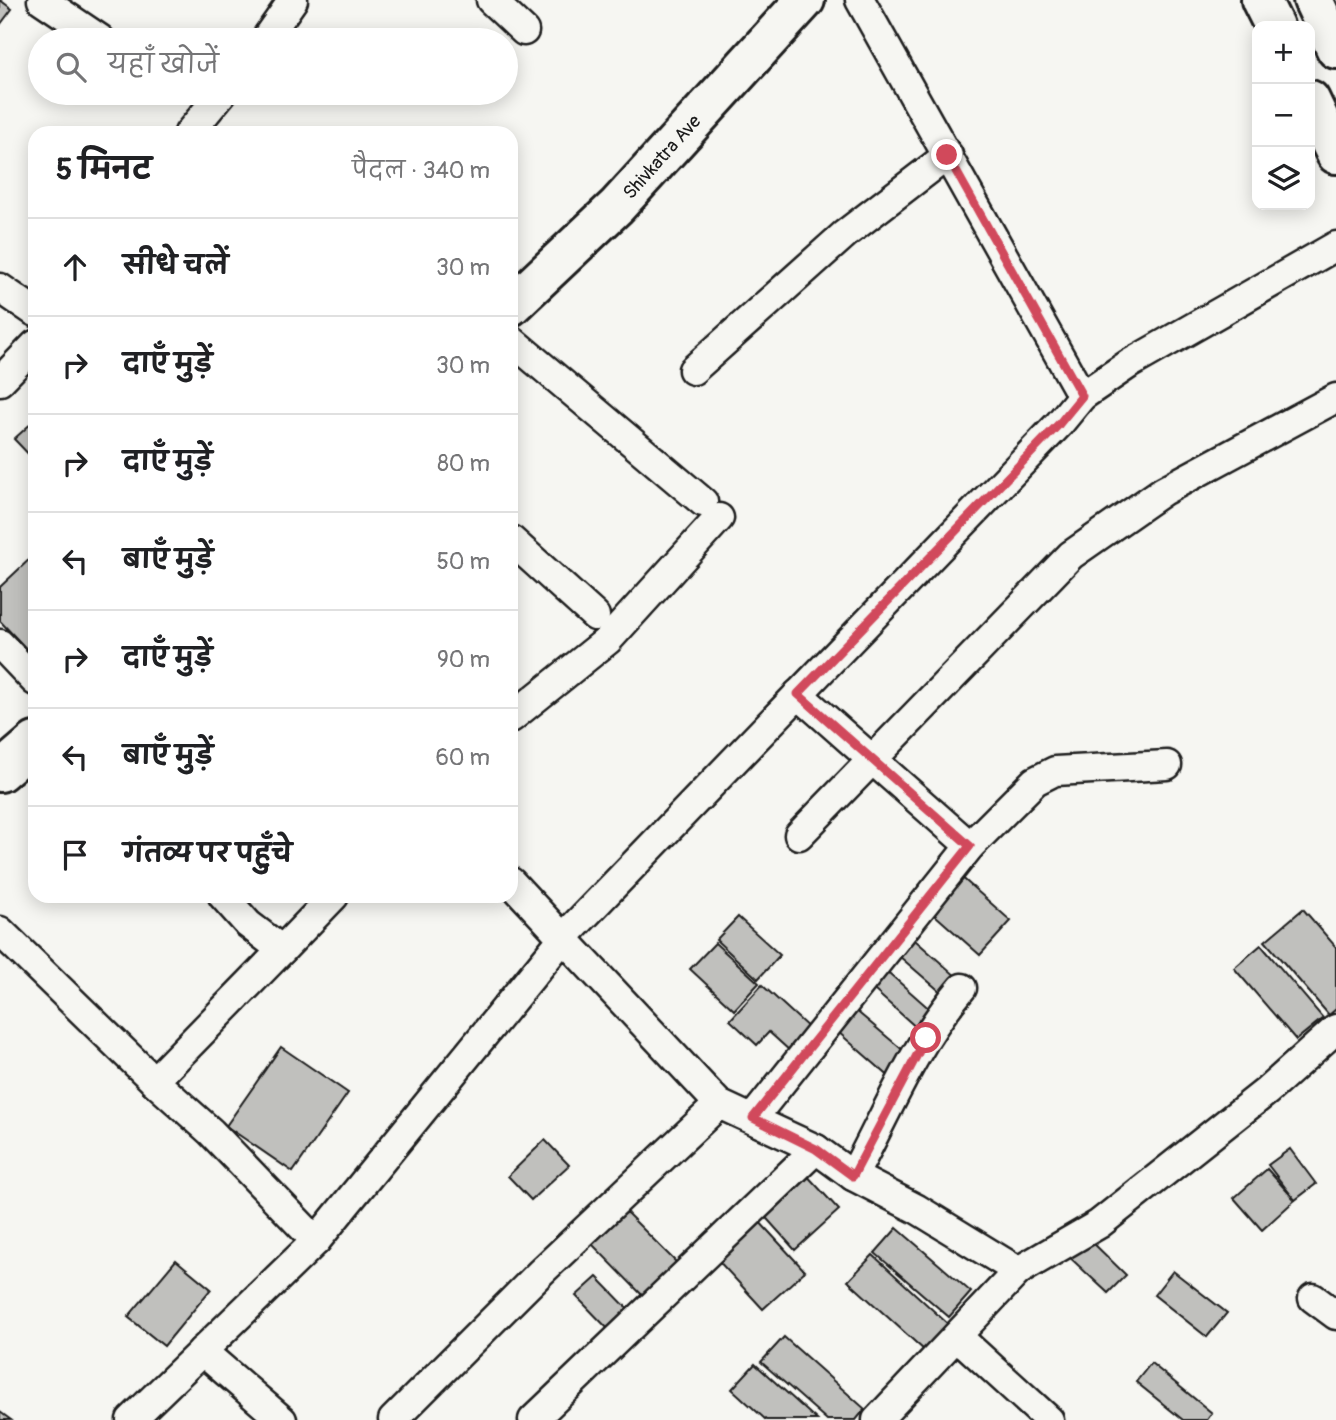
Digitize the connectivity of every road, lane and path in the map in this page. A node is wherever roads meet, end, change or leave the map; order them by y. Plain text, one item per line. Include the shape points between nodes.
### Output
1 (42, 0) edge
2 (293, 0) edge
3 (491, 0) edge
4 (805, 0) edge
5 (860, 0) edge
6 (1261, 0) edge
7 (1313, 0) edge
8 (1272, 21) edge
9 (84, 28) edge
10 (273, 28) edge
11 (524, 31) dead end
12 (1336, 49) edge
13 (212, 105) edge
14 (1315, 110) edge
15 (195, 126) edge
16 (1336, 154) edge
17 (947, 155) junction
18 (1336, 246) edge
19 (0, 288) edge
20 (518, 299) edge
21 (28, 307) edge
22 (518, 346) edge
23 (28, 352) edge
24 (694, 370) dead end
25 (0, 381) edge
26 (1082, 396) junction
27 (1336, 398) edge
28 (518, 546) edge
29 (595, 616) dead end
30 (0, 644) edge
31 (28, 674) edge
32 (798, 694) junction
33 (518, 712) edge
34 (28, 748) edge
35 (873, 758) junction
36 (1167, 765) dead end
37 (0, 772) edge
38 (799, 835) dead end
39 (970, 846) junction
40 (518, 889) edge
41 (229, 903) edge
42 (327, 903) edge
43 (0, 931) edge
44 (563, 938) junction
45 (282, 950) junction
46 (962, 988) dead end
47 (1336, 1029) edge
48 (154, 1081) junction
49 (719, 1104) junction
50 (753, 1118) junction
51 (816, 1149) junction
52 (853, 1176) junction
53 (316, 1241) junction
54 (1018, 1271) junction
55 (1313, 1298) dead end
56 (1336, 1315) edge
57 (957, 1336) junction
58 (202, 1351) junction
59 (131, 1420) edge
60 (282, 1420) edge
61 (393, 1420) edge
62 (533, 1420) edge
63 (877, 1420) edge
64 (1049, 1420) edge

1 - 9 street
2 - 10 street
3 - 11 street
4 - 20 street, Shivkatra Ave via 617,206
5 - 17 street
6 - 8 street
7 - 12 street
13 - 15 street
14 - 16 street
17 - 24 street via 845,234
17 - 26 street
18 - 26 street via 1129,364
19 - 21 street
22 - 33 street via 711,510 608,640
23 - 25 street
26 - 32 street
27 - 35 street via 1163,491 1071,555
28 - 29 street
30 - 31 street
32 - 35 street
32 - 44 street
34 - 37 street
35 - 38 street
35 - 39 street
36 - 39 street via 1055,771 1035,780
39 - 50 street
40 - 44 street
41 - 45 street
42 - 45 street
43 - 48 street
44 - 49 street
44 - 53 street
45 - 48 street
46 - 52 street via 926,1038
47 - 54 street via 1267,1091 1099,1224
48 - 53 street via 211,1132
49 - 50 street
49 - 61 street
50 - 51 street
51 - 52 street
51 - 62 street
52 - 54 street
53 - 58 street
54 - 57 street
55 - 56 street
57 - 63 street
57 - 64 street
58 - 59 street
58 - 60 street

